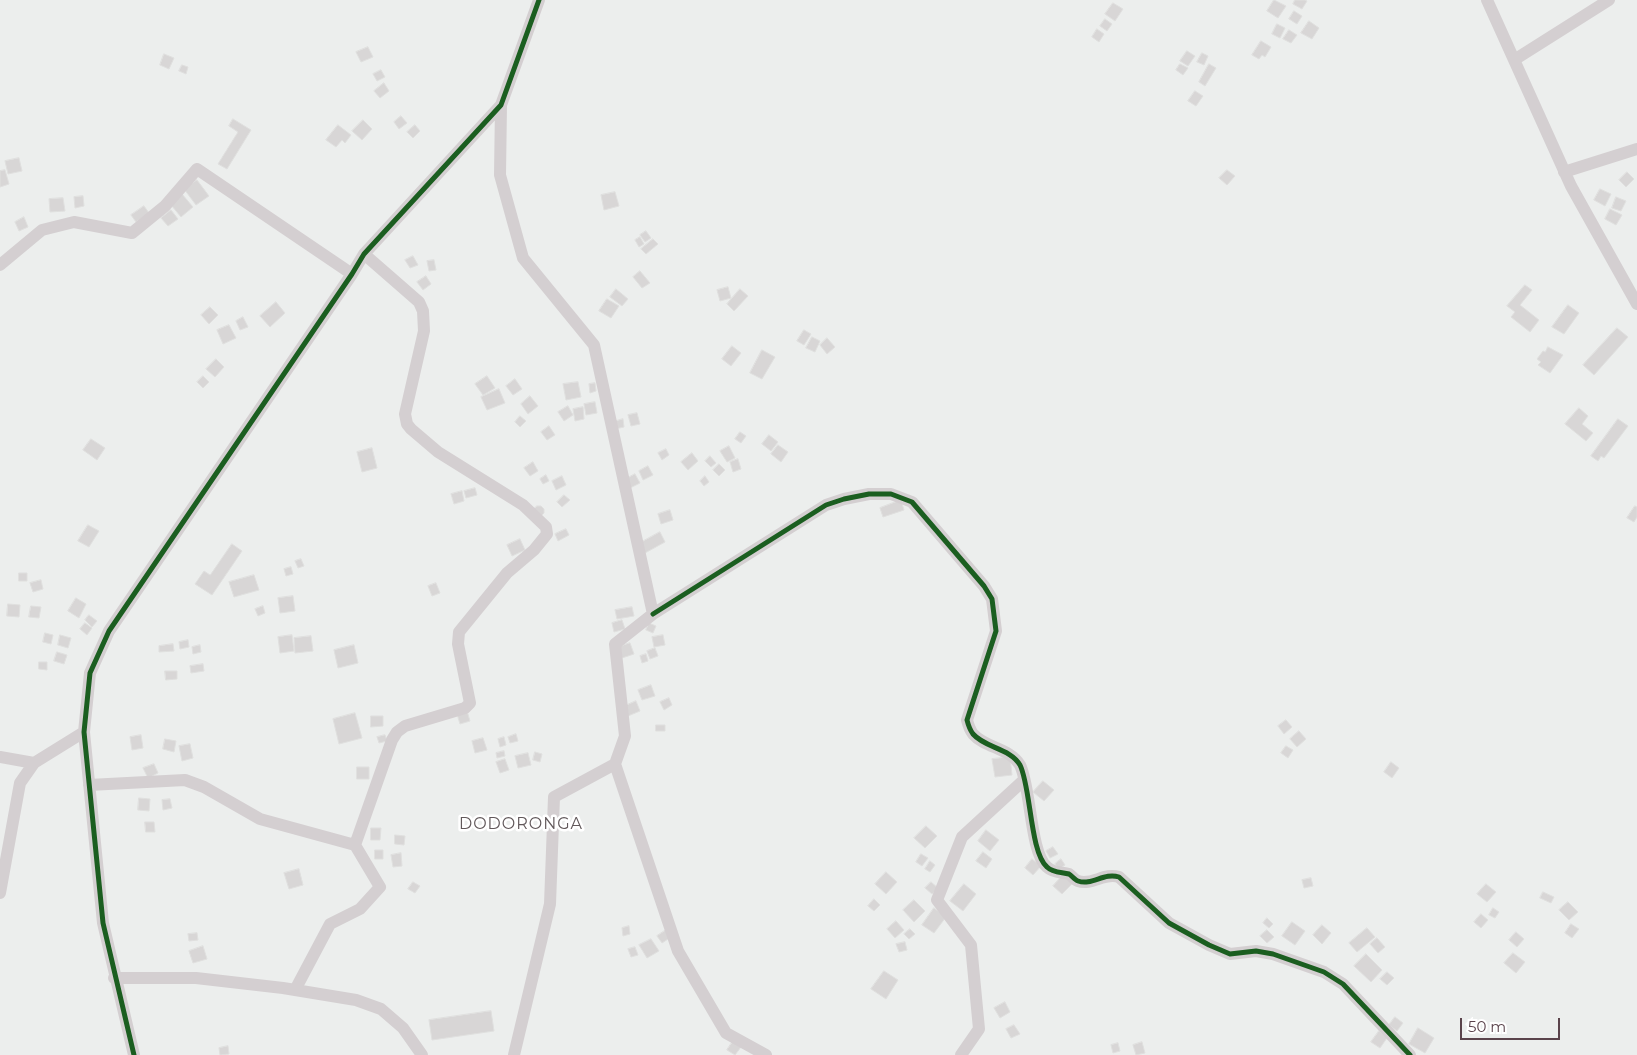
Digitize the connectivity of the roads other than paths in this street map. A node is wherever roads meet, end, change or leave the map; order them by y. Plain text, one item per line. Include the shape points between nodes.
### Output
1 (539, 0) edge
2 (1487, 0) edge
3 (1609, 0) edge
4 (1514, 60) junction
5 (501, 105) junction
6 (1637, 149) edge
7 (1564, 172) junction
8 (364, 254) junction
9 (0, 265) edge
10 (352, 274) junction
11 (1637, 304) edge
12 (653, 614) junction
13 (84, 732) junction
14 (0, 757) edge
15 (34, 763) junction
16 (615, 764) junction
17 (1024, 780) junction
18 (89, 785) junction
19 (355, 845) junction
20 (0, 893) edge
21 (114, 978) junction
22 (295, 990) junction
23 (134, 1055) edge
24 (422, 1055) edge
25 (514, 1055) edge
26 (766, 1055) edge
27 (962, 1055) edge
28 (1410, 1055) edge

1 - 5 street
2 - 4 street
3 - 4 street
4 - 7 street
5 - 8 street
5 - 12 street via 500,175 523,258 594,345
6 - 7 street
7 - 11 street
8 - 10 street
8 - 19 street via 419,302 424,311 424,331 405,414 407,424 438,452 523,505 546,527 547,534 507,573 459,632 458,644 470,703 465,708 405,726 392,740
9 - 10 street via 42,230 74,222 132,234 165,206 197,169
10 - 13 street via 109,630 90,673
12 - 16 street via 615,644 625,736
12 - 17 street via 826,505 869,494 891,494 912,502 992,599 996,631 967,720 973,734 1011,755 1020,765
13 - 15 street
13 - 18 street
14 - 15 street
15 - 20 street via 20,783
16 - 25 street via 554,798 550,904
16 - 26 street via 678,951 726,1033
17 - 27 street via 962,837 937,900 971,945 979,1029
17 - 28 street via 1030,817 1040,854 1048,869 1078,881 1088,882 1106,875 1119,877 1169,922 1209,946 1230,954 1256,951 1273,954 1324,972 1342,984
18 - 19 street via 185,780 204,786 260,819
18 - 21 street via 103,923
19 - 22 street via 380,887 360,910 330,924
21 - 22 street via 196,978
21 - 23 street
22 - 24 street via 356,1000 381,1009 404,1028

